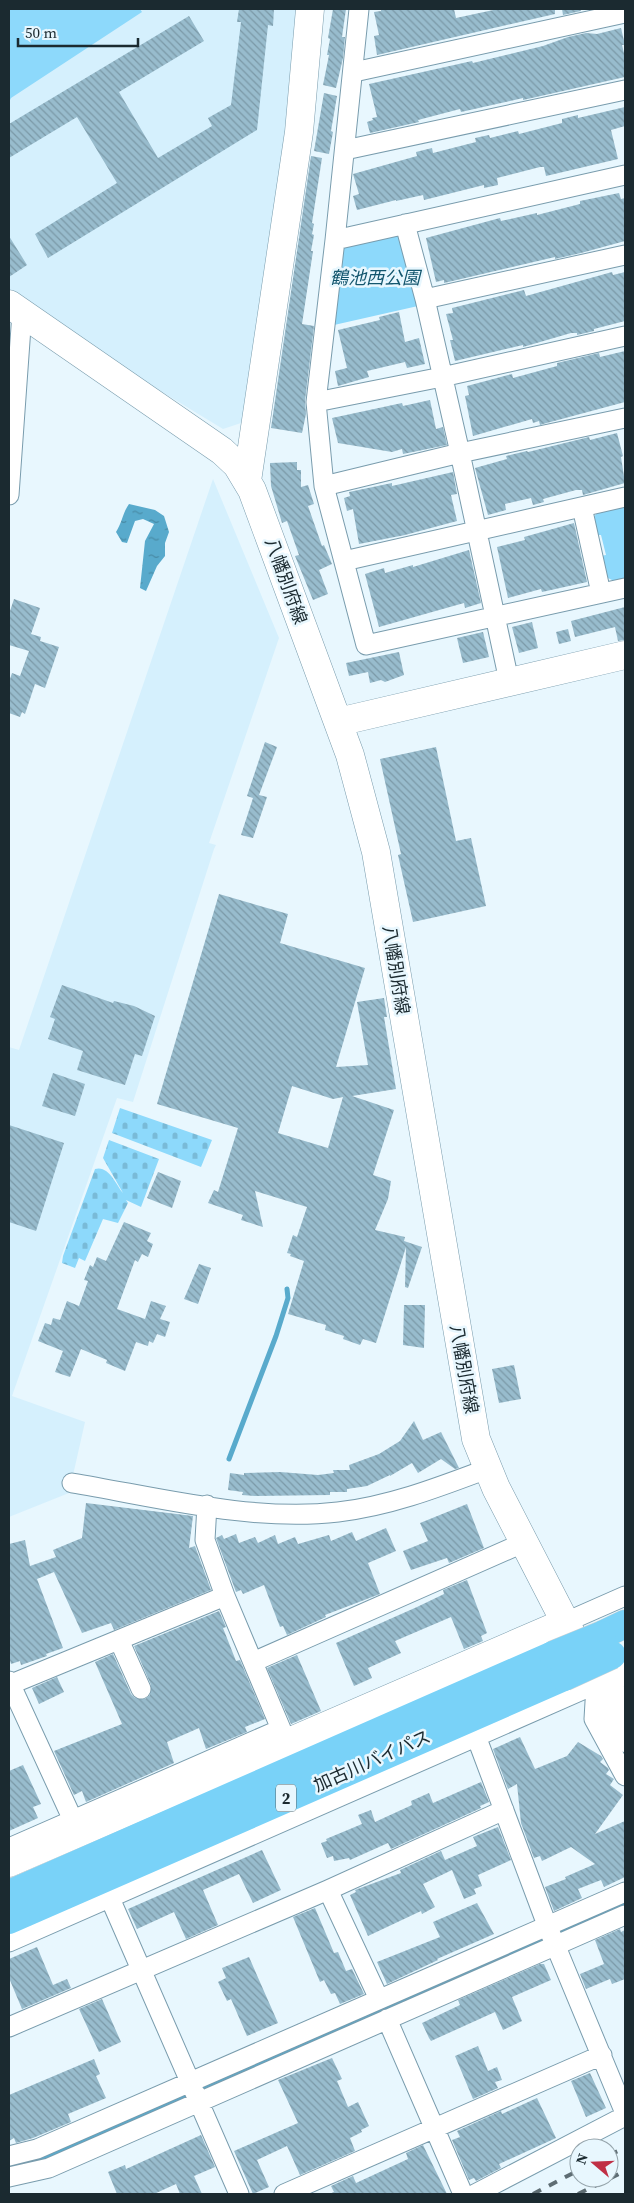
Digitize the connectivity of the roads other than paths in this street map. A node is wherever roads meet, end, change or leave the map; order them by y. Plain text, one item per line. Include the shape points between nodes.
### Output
1 (310, 9) edge
2 (359, 9) edge
3 (625, 13) edge
4 (354, 72) junction
5 (625, 90) edge
6 (345, 150) junction
7 (625, 175) edge
8 (405, 224) junction
9 (336, 240) junction
10 (625, 255) edge
11 (425, 299) junction
12 (15, 309) edge
13 (625, 336) edge
14 (14, 351) edge
15 (442, 377) junction
16 (316, 402) junction
17 (625, 418) edge
18 (12, 425) edge
19 (460, 453) junction
20 (247, 481) junction
21 (324, 486) junction
22 (9, 495) edge
23 (625, 497) edge
24 (582, 507) junction
25 (477, 530) junction
26 (344, 561) junction
27 (625, 588) edge
28 (601, 593) junction
29 (497, 616) junction
30 (625, 655) edge
31 (509, 681) junction
32 (338, 722) junction
33 (487, 1469) junction
34 (72, 1483) dead end
35 (207, 1506) junction
36 (525, 1542) junction
37 (225, 1596) junction
38 (625, 1596) edge
39 (566, 1622) junction
40 (119, 1640) junction
41 (618, 1647) edge
42 (253, 1662) junction
43 (558, 1666) junction
44 (9, 1683) edge
45 (596, 1684) junction
46 (141, 1689) dead end
47 (625, 1701) edge
48 (476, 1736) junction
49 (625, 1738) edge
50 (625, 1776) edge
51 (504, 1810) junction
52 (75, 1826) junction
53 (9, 1848) edge
54 (9, 1863) edge
55 (328, 1890) junction
56 (625, 1892) edge
57 (9, 1894) edge
58 (109, 1896) junction
59 (625, 1915) edge
60 (9, 1920) edge
61 (551, 1935) junction
62 (9, 1942) edge
63 (142, 1969) junction
64 (379, 1999) junction
65 (387, 2019) junction
66 (9, 2027) edge
67 (602, 2055) junction
68 (190, 2081) junction
69 (198, 2102) junction
70 (624, 2105) edge
71 (435, 2128) junction
72 (9, 2156) edge
73 (9, 2177) edge
74 (239, 2194) edge
75 (284, 2194) edge
76 (463, 2194) edge
77 (475, 2194) edge

1 - 20 main road via 299,132
2 - 4 street
3 - 4 street
4 - 6 street
5 - 6 street
6 - 9 street
7 - 8 street
8 - 9 street
8 - 11 street
9 - 16 street
10 - 11 street
11 - 15 street
12 - 14 street
12 - 20 main road, 八幡別府線 via 222,451 237,465
13 - 15 street
14 - 18 street
15 - 16 street
15 - 19 street
16 - 21 street
17 - 19 street
18 - 22 street
19 - 21 street
19 - 25 street
20 - 32 main road, 八幡別府線
21 - 26 street
23 - 24 street
24 - 25 street
24 - 28 street
25 - 26 street
25 - 29 street
26 - 29 street via 366,645
27 - 28 street
28 - 29 street
29 - 31 street
30 - 31 main road
31 - 32 main road
32 - 33 main road, 八幡別府線 via 378,861 469,1402 476,1439
33 - 35 street via 398,1500 338,1512 273,1514
33 - 36 main road, 八幡別府線
34 - 35 street
35 - 37 street via 205,1540
36 - 39 main road, 八幡別府線
36 - 42 street
37 - 40 street
37 - 42 street
38 - 39 street
39 - 45 main road, 八幡別府線
39 - 52 main road via 360,1712
40 - 44 street
40 - 46 street
41 - 43 highway, 加古川バイパス / 2, bridge
41 - 45 main road
42 - 52 street via 281,1729
43 - 57 highway, 加古川バイパス / 2
43 - 60 highway, 加古川バイパス / 2
44 - 52 street
45 - 47 street
45 - 48 street
45 - 49 main road, 八幡別府線
45 - 50 street via 594,1719
48 - 51 street
48 - 58 street
51 - 55 street
51 - 61 street
52 - 53 street
52 - 54 main road
55 - 63 street
55 - 64 street
56 - 61 street
58 - 62 street
58 - 63 street
59 - 61 street
61 - 64 street
61 - 65 street
61 - 67 street
63 - 66 street
63 - 68 street
64 - 68 street
65 - 69 street
65 - 71 street
67 - 70 street
67 - 71 street
68 - 69 street
68 - 72 street via 37,2149
69 - 73 street via 49,2168
69 - 74 street
70 - 77 street
71 - 75 street
71 - 76 street

